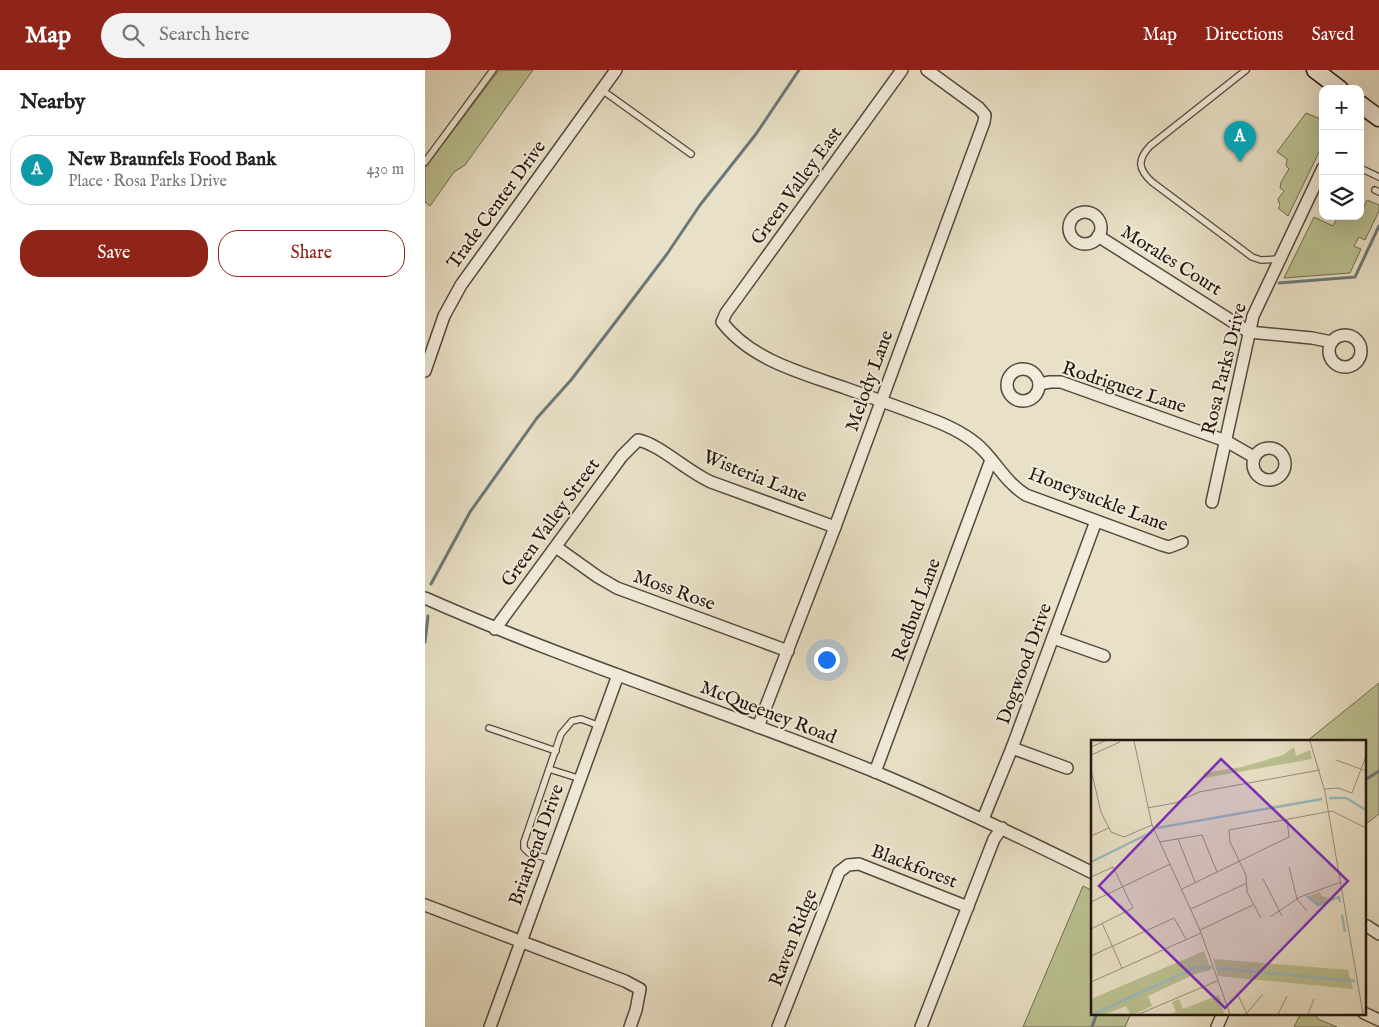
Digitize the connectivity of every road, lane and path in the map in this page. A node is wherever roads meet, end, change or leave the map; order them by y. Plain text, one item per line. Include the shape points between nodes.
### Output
1 (493, 70) edge
2 (616, 70) edge
3 (902, 70) edge
4 (927, 70) edge
5 (1246, 70) edge
6 (1315, 70) edge
7 (1335, 85) edge
8 (602, 90) junction
9 (1364, 107) edge
10 (1379, 118) edge
11 (691, 154) dead end
12 (425, 162) edge
13 (1364, 170) edge
14 (1320, 175) edge
15 (1379, 177) edge
16 (1098, 236) dead end
17 (1279, 259) junction
18 (722, 322) joint
19 (1249, 332) junction
20 (1332, 342) dead end
21 (425, 371) edge
22 (1039, 384) dead end
23 (882, 401) junction
24 (638, 440) joint
25 (1226, 441) junction
26 (1254, 457) dead end
27 (991, 460) junction
28 (1212, 502) dead end
29 (1096, 521) junction
30 (835, 527) junction
31 (1182, 542) dead end
32 (556, 547) junction
33 (425, 598) edge
34 (495, 629) junction
35 (1053, 638) junction
36 (788, 651) junction
37 (1104, 656) dead end
38 (618, 675) junction
39 (600, 726) junction
40 (758, 727) junction
41 (489, 728) dead end
42 (1012, 748) junction
43 (555, 751) junction
44 (1067, 768) dead end
45 (549, 769) junction
46 (875, 772) junction
47 (581, 779) junction
48 (983, 819) junction
49 (1002, 828) junction
50 (550, 860) junction
51 (848, 865) joint
52 (1091, 872) edge
53 (425, 905) edge
54 (968, 906) junction
55 (1367, 926) dead end
56 (1379, 934) edge
57 (522, 941) junction
58 (1223, 1014) edge
59 (1366, 1014) edge
60 (1379, 1020) edge
61 (490, 1027) edge
62 (630, 1027) edge
63 (778, 1027) edge
64 (921, 1027) edge
65 (1217, 1027) edge

1 - 12 lane
2 - 8 street, Trade Center Drive
3 - 18 street, Green Valley East
4 - 23 street, Melody Lane via 979,108 985,114 985,122
5 - 17 lane via 1150,146 1142,155 1140,165 1152,182 1252,257
6 - 7 main road
8 - 11 lane
8 - 21 street, Trade Center Drive via 461,285 444,316
9 - 10 main road
13 - 15 lane
14 - 17 street, Rosa Parks Drive
16 - 19 street, Morales Court
17 - 19 street, Rosa Parks Drive via 1254,311
18 - 23 street, Honeysuckle Lane via 745,344 769,359
19 - 20 street
19 - 25 street, Rosa Parks Drive
22 - 25 street, Rodriguez Lane via 1061,382
23 - 27 street, Honeysuckle Lane via 956,430 973,441
23 - 30 street, Melody Lane
24 - 30 street, Wisteria Lane via 651,444 711,482
24 - 32 street, Green Valley Street via 622,456
25 - 26 street, Rodriguez Lane
25 - 28 street, Rosa Parks Drive
27 - 29 street, Honeysuckle Lane via 1021,492
27 - 46 street, Redbud Lane
29 - 31 street, Honeysuckle Lane via 1162,545
29 - 35 street, Dogwood Drive
30 - 36 street, Melody Lane
32 - 34 street, Green Valley Street
32 - 36 street, Moss Rose via 617,588
33 - 34 street, McQueeney Road
34 - 38 street, McQueeney Road
35 - 37 street
35 - 42 street, Dogwood Drive
36 - 40 street, Melody Lane
38 - 39 street, Briarbend Drive
38 - 40 street, McQueeney Road
39 - 43 lane via 581,719 572,720 561,734
39 - 47 street, Briarbend Drive
40 - 46 street, McQueeney Road
41 - 43 lane
42 - 44 street
42 - 48 street, Dogwood Drive
43 - 45 lane
45 - 47 lane
45 - 50 lane via 524,848
46 - 48 street, McQueeney Road
47 - 50 street, Briarbend Drive
48 - 49 street, McQueeney Road
49 - 52 street, McQueeney Road
49 - 54 street via 994,840
50 - 57 street, Briarbend Drive
51 - 54 street, Blackforest via 859,864
51 - 63 street, Raven Ridge via 839,872
53 - 57 street
54 - 64 street
55 - 56 street
57 - 61 street, Briarbend Drive
57 - 62 street via 640,989
58 - 65 street
59 - 60 street

